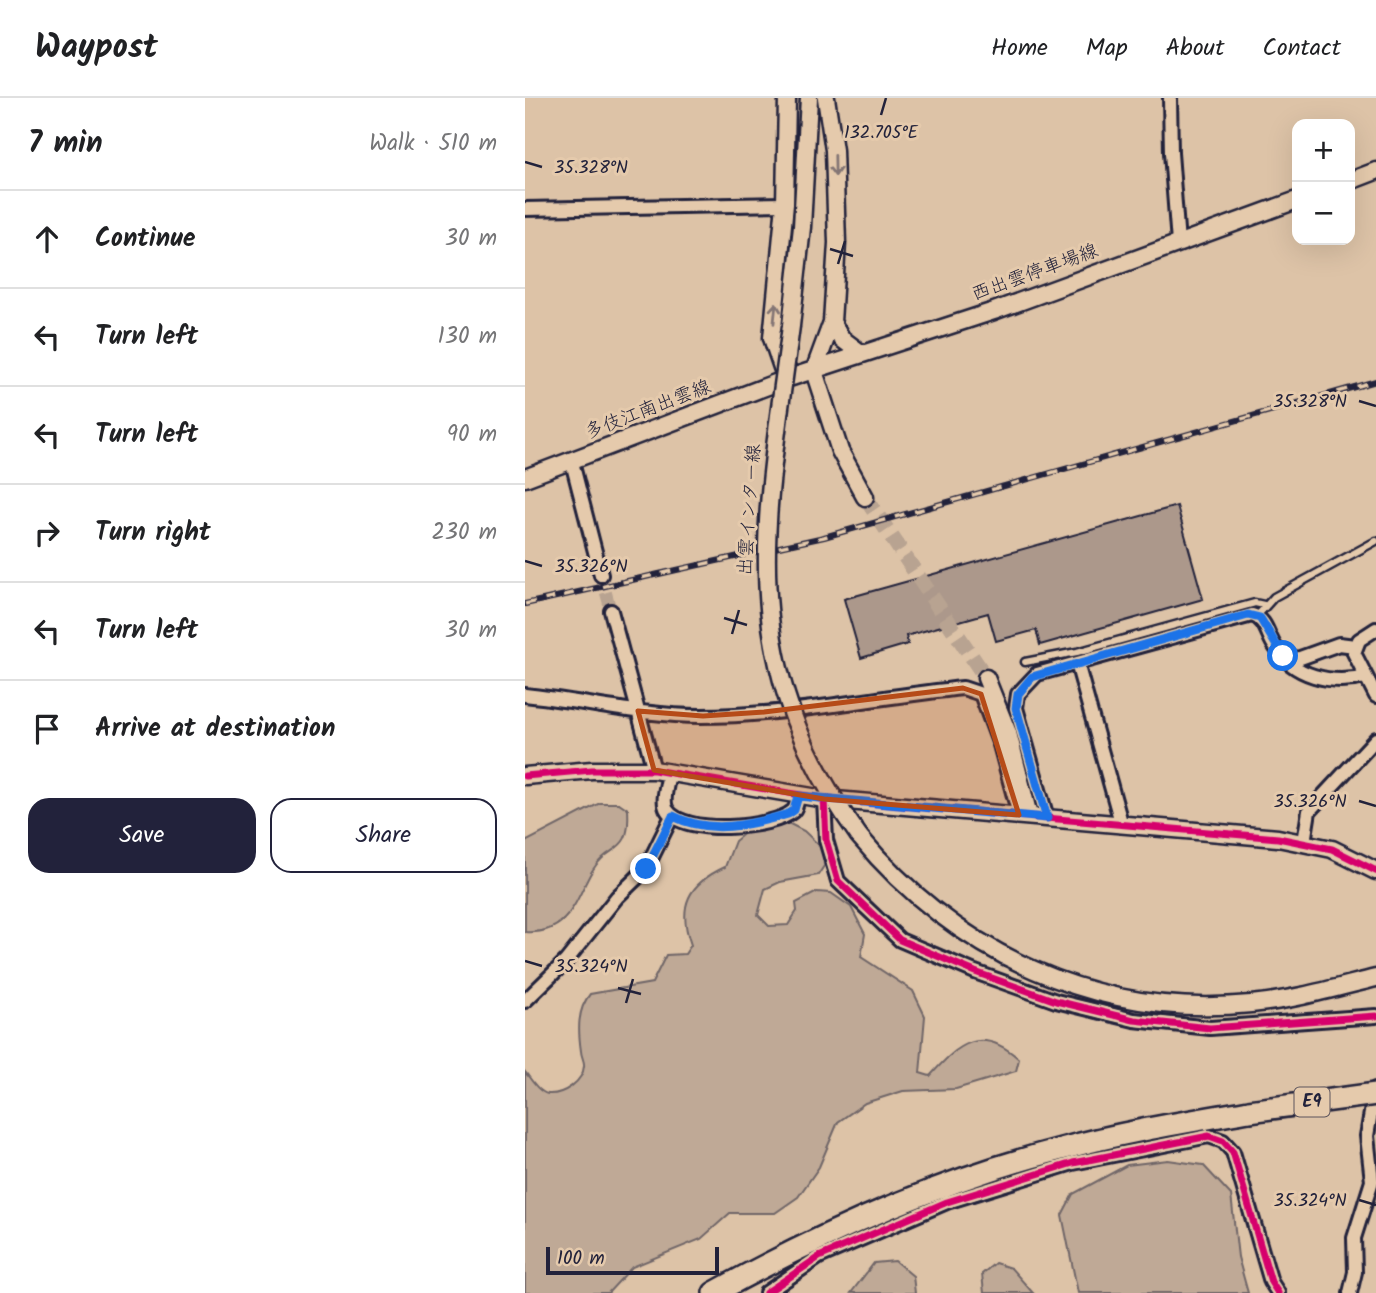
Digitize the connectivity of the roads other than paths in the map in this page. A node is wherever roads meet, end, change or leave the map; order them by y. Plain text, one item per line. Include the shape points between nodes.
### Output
1 (787, 98) edge
2 (809, 98) edge
3 (826, 98) edge
4 (1170, 98) edge
5 (1376, 171) edge
6 (1355, 179) edge
7 (1292, 202) edge
8 (785, 204) junction
9 (525, 209) edge
10 (1178, 243) junction
11 (832, 322) junction
12 (862, 354) junction
13 (814, 372) junction
14 (786, 379) junction
15 (572, 463) junction
16 (525, 478) edge
17 (865, 497) tunnel mouth
18 (1376, 541) edge
19 (601, 575) tunnel mouth
20 (1260, 610) junction
21 (611, 611) tunnel mouth
22 (1376, 629) edge
23 (1355, 646) junction
24 (1025, 662) dead end
25 (1289, 662) junction
26 (1077, 663) junction
27 (1366, 677) junction
28 (986, 678) tunnel mouth
29 (525, 695) edge
30 (1376, 696) edge
31 (638, 711) junction
32 (1376, 739) edge
33 (662, 771) junction
34 (525, 776) edge
35 (798, 796) junction
36 (824, 799) junction
37 (673, 816) junction
38 (1024, 816) junction
39 (1047, 818) junction
40 (1122, 826) junction
41 (1304, 842) junction
42 (1376, 871) edge
43 (1376, 978) edge
44 (525, 1000) edge
45 (1376, 1016) edge
46 (1376, 1087) edge
47 (1376, 1094) edge
48 (714, 1293) edge
49 (767, 1293) edge
50 (1278, 1293) edge
51 (1350, 1293) edge

1 - 8 main road
2 - 43 main road, 出雲インター線, bridge via 802,227 766,527 765,579 780,680 812,764 859,836 894,877 957,929 1034,971 1094,991 1144,1001 1226,1006 1287,999
3 -> 11 main road via 837,243
4 - 10 street
5 - 6 main road
7 - 10 main road, 西出雲停車場線
8 - 9 street
14 -> 8 main road via 772,338
10 - 12 main road, 西出雲停車場線
11 - 12 main road via 842,339
11 - 13 main road
12 - 13 main road, 西出雲停車場線
13 - 14 main road, 西出雲停車場線
13 - 17 main road via 840,451
14 - 15 main road, 多伎江南出雲線
15 - 16 main road, 多伎江南出雲線
15 - 19 street
18 - 20 lane
20 - 24 lane via 1255,603
20 - 25 street
20 - 26 street
21 - 31 street
22 - 23 street
23 - 25 street via 1339,644
23 - 27 street
25 - 27 street via 1324,680
26 - 39 street via 1032,677 1016,698
26 - 40 street
27 - 30 street
28 - 38 main road via 1009,733
29 - 31 street
31 - 33 street
31 - 38 street via 703,716 764,712 963,688 981,694
32 - 41 street via 1314,804
33 - 34 main road via 592,770
33 - 35 main road
33 - 37 street via 665,801
35 - 36 main road
35 - 37 street via 788,814 732,827 705,826
36 - 38 main road
36 - 45 street via 826,840 838,881 900,940 975,972 1056,1001 1147,1022 1210,1028
37 - 44 street via 646,869 617,897 566,961
38 - 39 main road
39 - 40 main road
40 - 41 main road
41 - 42 main road via 1332,849
46 - 51 street via 1367,1136 1372,1181 1354,1238 1356,1272
47 - 48 highway, E9, bridge via 1140,1130 987,1171 840,1229
49 - 50 street via 818,1257 947,1202 1073,1163 1200,1136 1216,1138 1233,1152

